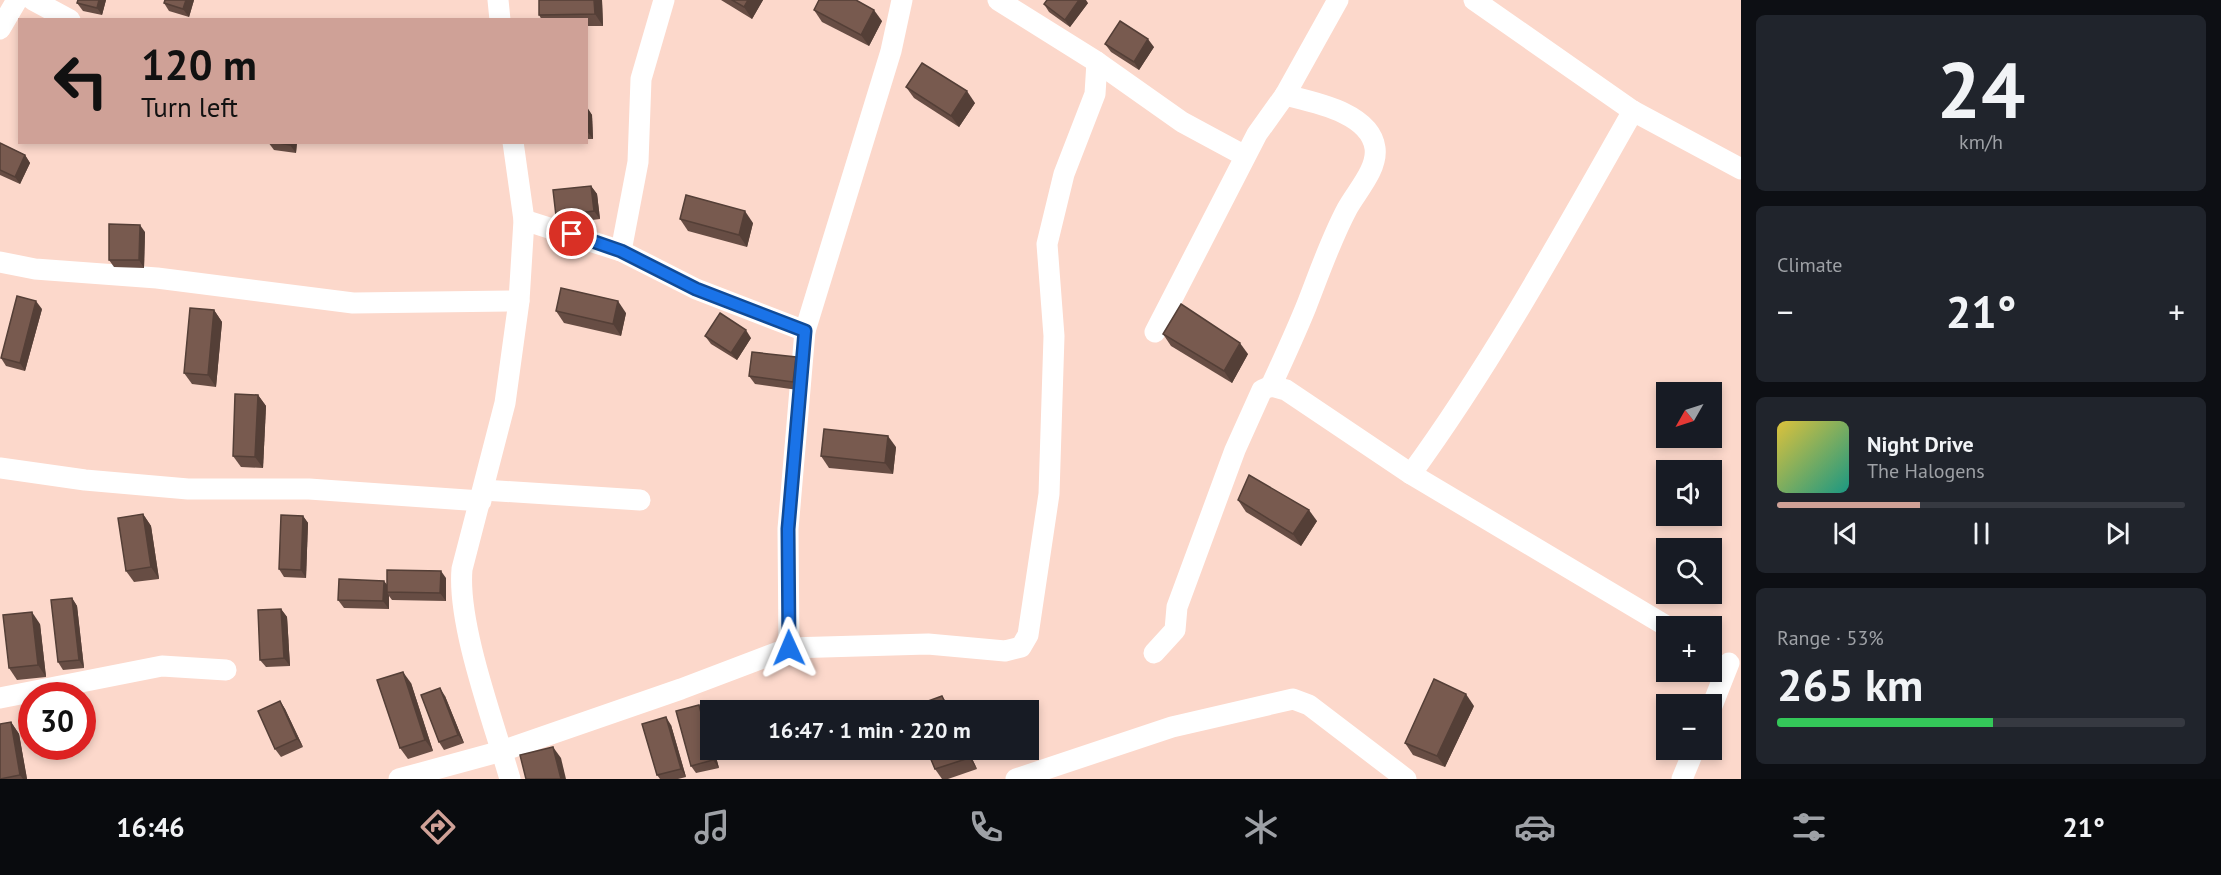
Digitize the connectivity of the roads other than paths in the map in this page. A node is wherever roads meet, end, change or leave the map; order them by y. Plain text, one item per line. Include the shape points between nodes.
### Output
1 (17, 0) edge
2 (33, 0) edge
3 (498, 0) edge
4 (664, 0) edge
5 (902, 0) edge
6 (998, 0) edge
7 (1338, 0) edge
8 (1474, 0) edge
9 (66, 18) edge
10 (500, 18) edge
11 (0, 29) edge
12 (1097, 62) junction
13 (1119, 79) junction
14 (1095, 94) junction
15 (1285, 95) junction
16 (1633, 111) junction
17 (513, 144) edge
18 (1245, 156) junction
19 (1741, 169) edge
20 (524, 220) junction
21 (621, 251) junction
22 (0, 262) edge
23 (519, 301) junction
24 (805, 331) junction
25 (1155, 332) dead end
26 (1271, 387) junction
27 (0, 468) edge
28 (1411, 474) junction
29 (482, 495) junction
30 (640, 500) dead end
31 (1656, 620) edge
32 (789, 648) junction
33 (1154, 653) dead end
34 (1727, 661) edge
35 (226, 670) dead end
36 (1716, 694) edge
37 (0, 698) edge
38 (502, 751) junction
39 (1690, 760) edge
40 (399, 779) edge
41 (510, 779) edge
42 (1016, 779) edge
43 (1406, 779) edge
44 (1682, 779) edge

1 - 11 street
2 - 9 street
3 - 10 street
4 - 21 street via 641,79 638,162
5 - 24 street via 891,51
6 - 12 street
7 - 15 street
8 - 16 street
12 - 13 street
12 - 14 street
13 - 14 street
13 - 18 street via 1182,122
14 - 32 street via 1064,174 1047,244 1054,336 1049,494 1028,635 1021,647 1005,651 928,644
15 - 18 street
15 - 26 street via 1354,118 1375,148 1373,164 1328,249
16 - 19 street
16 - 28 street via 1448,423
17 - 20 street
18 - 25 street
20 - 21 street
20 - 23 street
21 - 24 street via 696,289
22 - 23 street via 353,303
23 - 29 street via 505,403
24 - 32 street via 788,529
26 - 28 street via 1286,390
26 - 33 street via 1262,390 1235,450 1177,607 1173,635
27 - 29 street via 188,489
28 - 31 street
29 - 30 street
29 - 38 street via 460,586
32 - 38 street
34 - 36 street
35 - 37 street via 162,666
38 - 40 street
38 - 41 street
39 - 44 street
42 - 43 street via 1172,727 1293,699 1310,705

